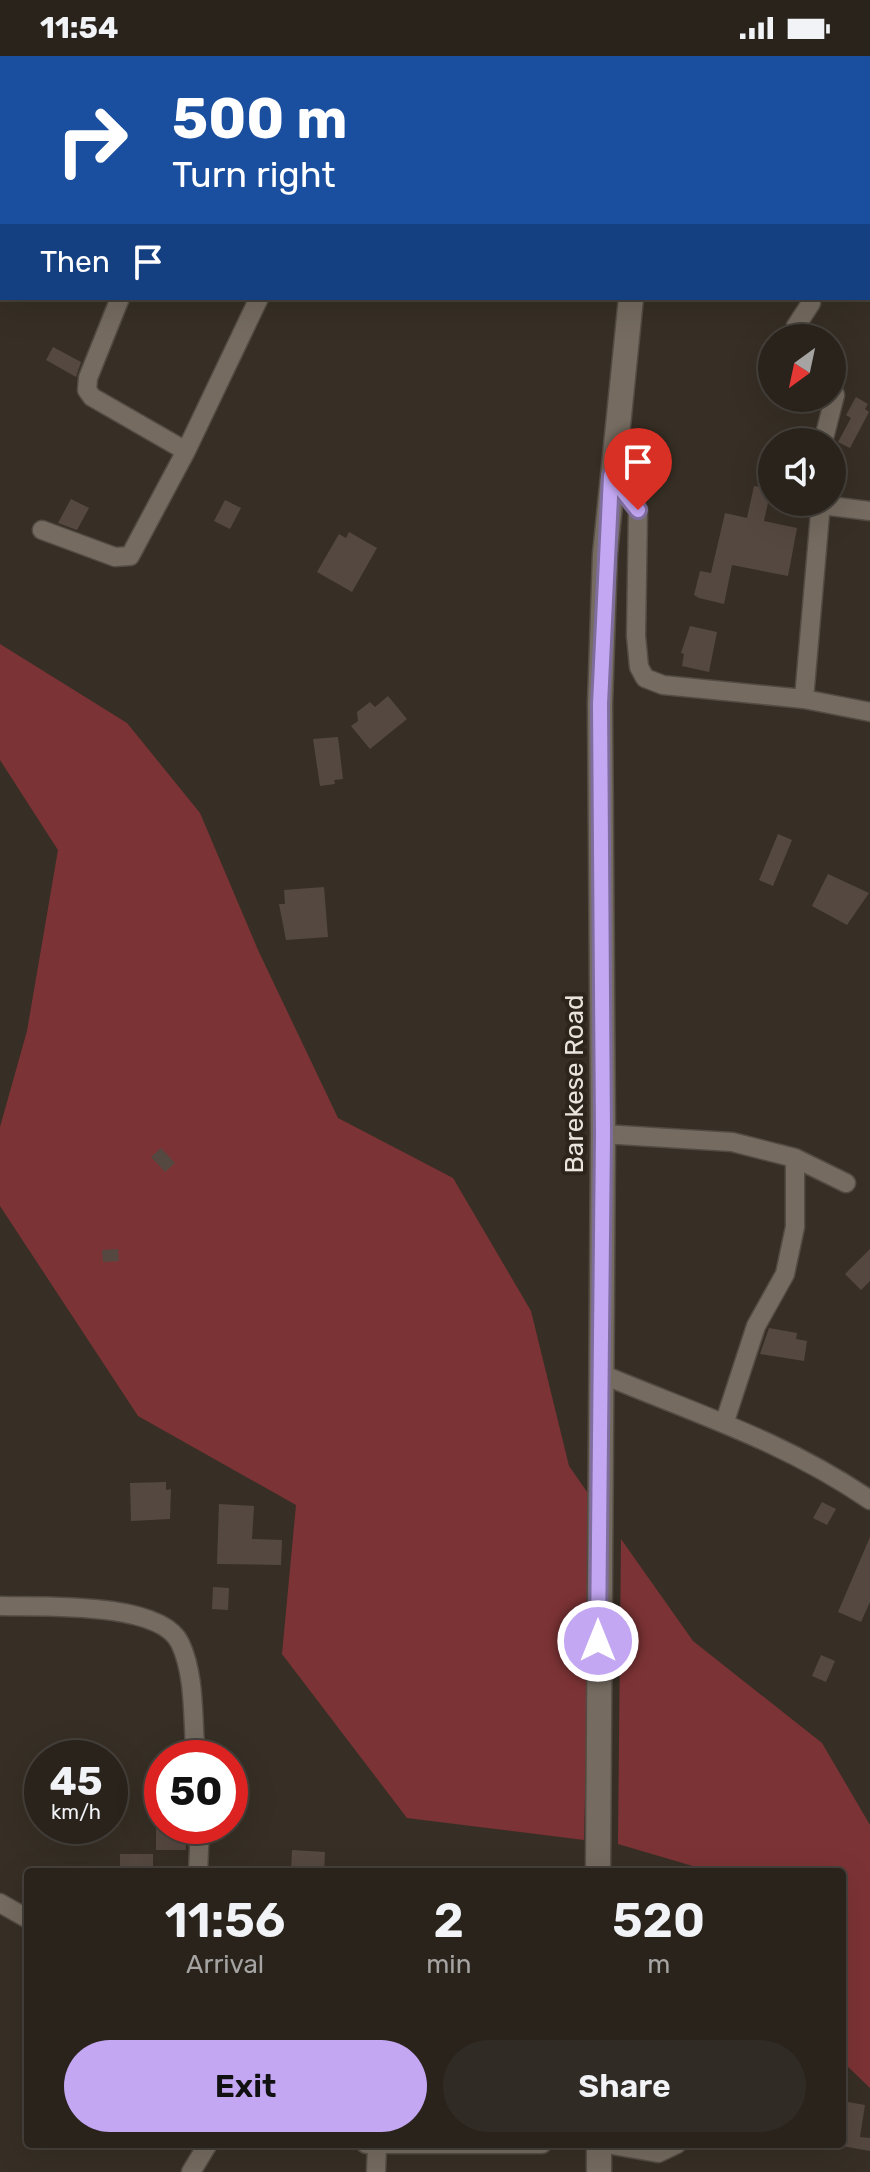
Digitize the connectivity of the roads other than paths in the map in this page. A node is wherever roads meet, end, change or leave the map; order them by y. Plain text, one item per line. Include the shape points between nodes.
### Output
1 (119, 300) edge
2 (258, 300) edge
3 (631, 300) edge
4 (811, 303) dead end
5 (797, 324) edge
6 (186, 451) junction
7 (611, 476) junction
8 (846, 508) edge
9 (870, 511) edge
10 (821, 516) edge
11 (42, 530) dead end
12 (804, 699) junction
13 (870, 712) edge
14 (603, 1134) junction
15 (795, 1158) junction
16 (846, 1183) dead end
17 (599, 1373) junction
18 (725, 1421) junction
19 (870, 1500) edge
20 (0, 1606) edge
21 (194, 1740) edge
22 (199, 1844) edge
23 (198, 1868) edge
24 (598, 1868) edge
25 (0, 1903) edge
26 (24, 1917) edge
27 (206, 2148) edge
28 (372, 2148) edge
29 (599, 2148) edge
30 (629, 2148) edge
31 (669, 2148) edge
32 (191, 2172) edge
33 (376, 2172) edge
34 (599, 2172) edge

1 - 6 street via 87,390
2 - 6 street
3 - 7 main road, Barekese Road
4 - 5 street
6 - 11 street via 130,556 115,557
7 - 12 street via 638,510 636,636 645,678 663,685
7 - 14 main road, Barekese Road via 600,704
8 - 9 street
10 - 12 street
12 - 13 street
14 - 15 street via 732,1142
14 - 17 main road, Barekese Road
15 - 16 street
15 - 18 street via 795,1227 785,1274 756,1326
17 - 18 street
17 - 24 main road, Barekese Road
18 - 19 street via 829,1472
20 - 21 street via 74,1607 152,1619 179,1640
22 - 23 street
25 - 26 street
27 - 32 street
28 - 33 street
29 - 34 main road
30 - 31 street via 658,2153

